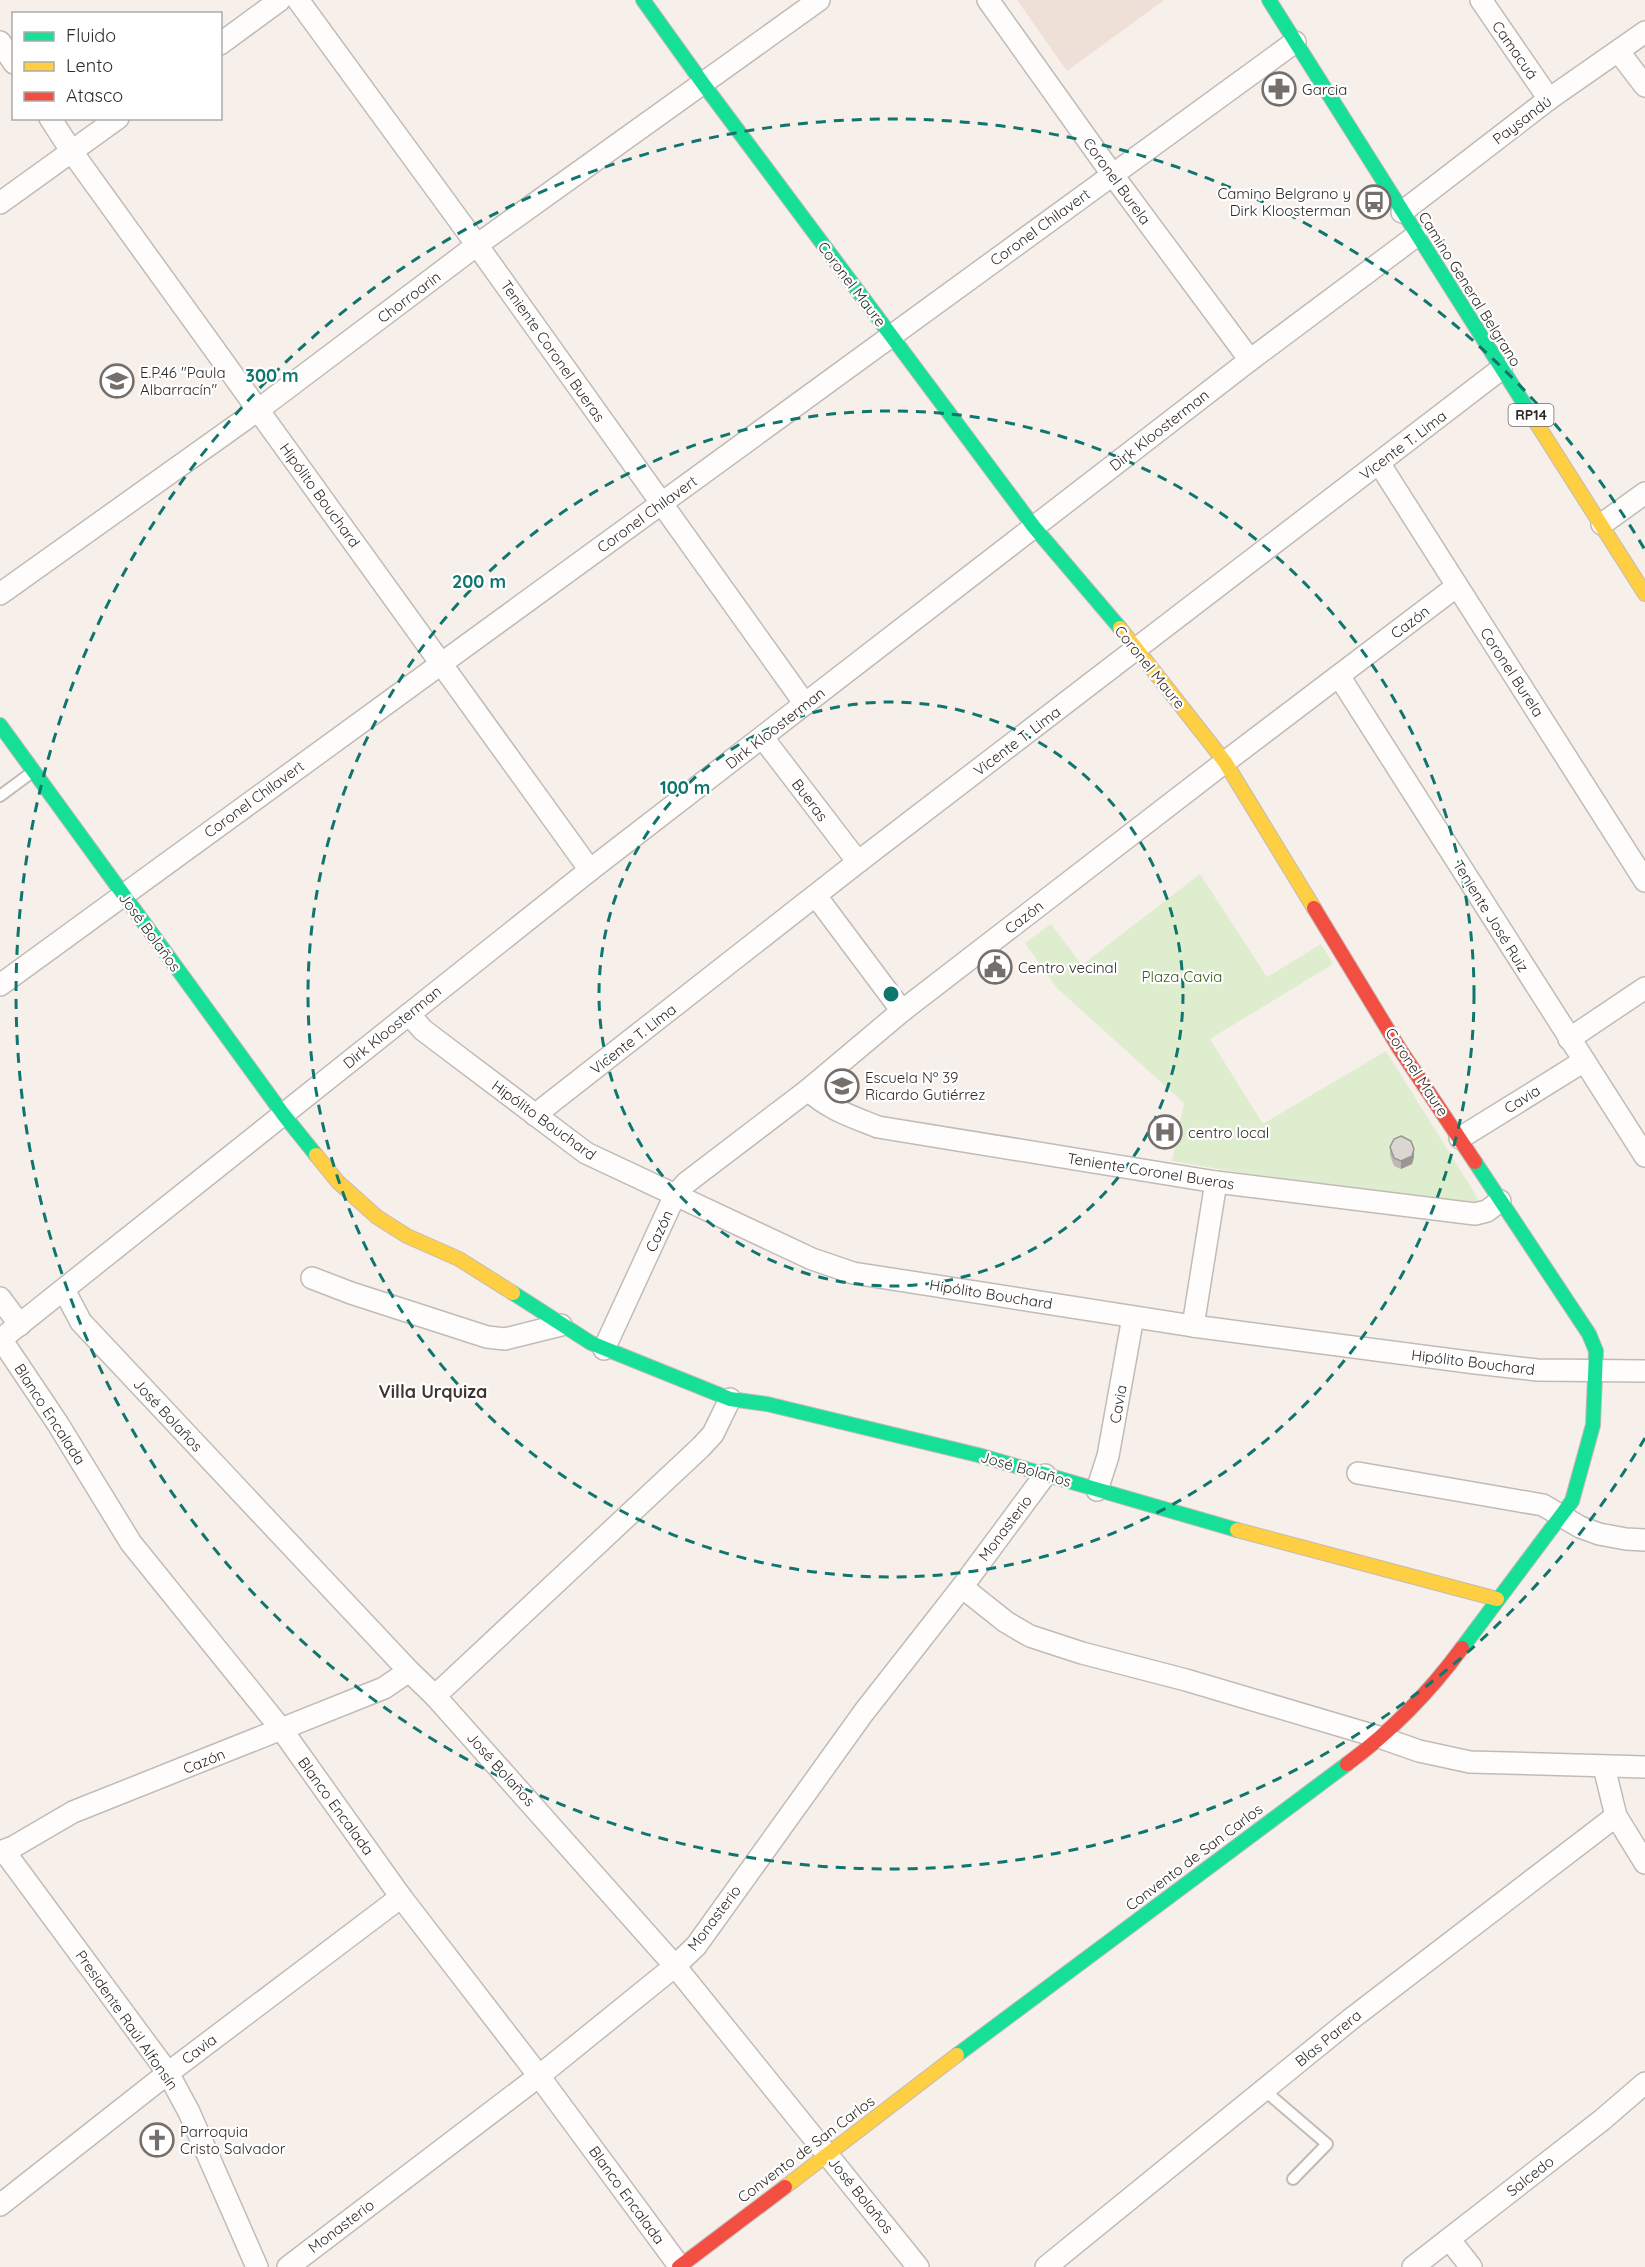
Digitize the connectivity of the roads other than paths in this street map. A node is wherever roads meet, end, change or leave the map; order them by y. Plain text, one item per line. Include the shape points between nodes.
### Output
1 (280, 0) edge
2 (298, 0) edge
3 (643, 0) edge
4 (819, 0) edge
5 (988, 0) edge
6 (1269, 0) edge
7 (1481, 0) edge
8 (1645, 32) edge
9 (0, 42) edge
10 (1295, 42) junction
11 (222, 43) edge
12 (1619, 52) junction
13 (12, 60) edge
14 (704, 84) junction
15 (1645, 86) edge
16 (1549, 99) junction
17 (51, 120) edge
18 (115, 120) edge
19 (72, 152) junction
20 (1112, 174) junction
21 (0, 203) edge
22 (1402, 212) junction
23 (1416, 236) junction
24 (477, 245) junction
25 (891, 337) junction
26 (1250, 360) junction
27 (1501, 369) junction
28 (258, 410) junction
29 (1379, 463) junction
30 (1645, 493) edge
31 (661, 504) junction
32 (1602, 524) junction
33 (1034, 527) junction
34 (1457, 586) junction
35 (0, 594) edge
36 (1645, 594) edge
37 (1137, 648) junction
38 (441, 662) junction
39 (1339, 676) junction
40 (805, 704) junction
41 (0, 725) edge
42 (763, 738) junction
43 (1225, 762) junction
44 (33, 771) junction
45 (0, 796) edge
46 (858, 862) junction
47 (590, 870) junction
48 (1644, 878) edge
49 (123, 895) junction
50 (816, 897) junction
51 (0, 985) edge
52 (1645, 987) edge
53 (902, 1011) junction
54 (409, 1014) junction
55 (1569, 1039) junction
56 (1584, 1061) junction
57 (808, 1090) junction
58 (283, 1114) junction
59 (535, 1115) junction
60 (1460, 1138) junction
61 (1645, 1156) edge
62 (1216, 1182) junction
63 (675, 1195) junction
64 (1500, 1201) junction
65 (312, 1278) dead end
66 (64, 1290) junction
67 (0, 1298) edge
68 (1133, 1317) junction
69 (20, 1324) junction
70 (561, 1325) junction
71 (1193, 1326) junction
72 (0, 1339) edge
73 (603, 1349) junction
74 (1645, 1371) edge
75 (1595, 1372) junction
76 (730, 1399) junction
77 (1358, 1473) dead end
78 (1045, 1475) junction
79 (1097, 1490) junction
80 (1560, 1515) junction
81 (1645, 1540) edge
82 (962, 1587) junction
83 (1497, 1599) junction
84 (409, 1671) junction
85 (435, 1696) junction
86 (282, 1730) junction
87 (1382, 1738) junction
88 (1604, 1767) junction
89 (1645, 1767) edge
90 (1617, 1816) junction
91 (2, 1852) edge
92 (1645, 1863) edge
93 (401, 1896) junction
94 (675, 1966) junction
95 (168, 2073) junction
96 (539, 2076) junction
97 (1645, 2083) edge
98 (1264, 2090) junction
99 (827, 2154) junction
100 (1293, 2179) dead end
101 (0, 2205) edge
102 (1449, 2239) junction
103 (257, 2267) edge
104 (288, 2267) edge
105 (679, 2267) edge
106 (918, 2267) edge
107 (1046, 2267) edge
108 (1413, 2267) edge
109 (1472, 2267) edge

1 - 11 street
2 - 24 street, Teniente Coronel Bueras
3 - 14 street, Coronel Maure
4 - 14 street, Chorroarin
5 - 20 street, Coronel Burela
6 - 10 street, Camino General Belgrano / RP14
7 - 16 street, Camacuá
8 - 12 street, Paysandú
9 - 13 street
10 - 20 street, Coronel Chilavert
10 - 22 street, Camino General Belgrano / RP14
12 - 15 street
12 - 16 street, Paysandú
14 - 24 street, Chorroarin
14 - 25 street, Coronel Maure
16 - 22 street, Paysandú
17 - 19 street, Hipólito Bouchard
18 - 19 street
19 - 21 street
19 - 28 street, Hipólito Bouchard
20 - 25 street, Coronel Chilavert
20 - 26 street, Coronel Burela
22 - 23 street, Camino General Belgrano / RP14
23 - 26 street, Dirk Kloosterman
23 - 27 street, Camino General Belgrano / RP14
24 - 28 street, Chorroarin
24 - 31 street, Teniente Coronel Bueras
25 - 31 street, Coronel Chilavert
25 - 33 street, Coronel Maure
26 - 33 street, Dirk Kloosterman
27 - 29 street, Vicente T. Lima
27 - 32 street, Camino General Belgrano / RP14
28 - 35 street, Chorroarin
28 - 38 street, Hipólito Bouchard
29 - 34 street, Coronel Burela
29 - 37 street, Vicente T. Lima
30 - 32 street
31 - 38 street, Coronel Chilavert
31 - 40 street, Teniente Coronel Bueras
32 - 36 street, Camino General Belgrano / RP14
33 - 37 street, Coronel Maure
33 - 40 street, Dirk Kloosterman
34 - 39 street, Cazón
34 - 48 street, Coronel Burela
37 - 43 street, Coronel Maure
37 - 46 street, Vicente T. Lima
38 - 47 street, Hipólito Bouchard
38 - 49 street, Coronel Chilavert
39 - 43 street, Cazón
39 - 55 street, Teniente José Ruiz
40 - 42 street, Dirk Kloosterman
41 - 44 street, José Bolaños
42 - 46 street, Bueras
42 - 47 street, Dirk Kloosterman
43 - 53 street, Cazón
43 - 60 street, Coronel Maure via 1399,1048
44 - 45 lane
44 - 49 street, José Bolaños
46 - 50 street, Vicente T. Lima
47 - 54 street, Dirk Kloosterman
49 - 51 street, Coronel Chilavert
49 - 58 street, José Bolaños
50 - 53 street
50 - 59 street, Vicente T. Lima
52 - 55 street
53 - 57 street, Cazón
54 - 58 street, Dirk Kloosterman
54 - 59 street, Hipólito Bouchard via 423,1030
55 - 56 street, Teniente José Ruiz
56 - 60 street, Cavia
56 - 61 street, Teniente José Ruiz
57 - 62 street, Teniente Coronel Bueras via 820,1102 878,1127
57 - 63 street, Cazón
58 - 66 street, Dirk Kloosterman
58 - 70 street, José Bolaños via 338,1182 377,1217 407,1236 459,1259
59 - 63 street, Hipólito Bouchard via 586,1153
60 - 64 street, Coronel Maure
62 - 64 street, Teniente Coronel Bueras via 1475,1214
62 - 71 street
63 - 68 street, Hipólito Bouchard via 812,1259 853,1273
63 - 73 street, Cazón
64 - 75 street, Coronel Maure via 1589,1334 1596,1351
65 - 70 street via 487,1337 505,1339
66 - 69 street, Dirk Kloosterman
66 - 84 street, José Bolaños via 81,1322
67 - 69 street
68 - 71 street, Hipólito Bouchard
68 - 79 street, Cavia via 1108,1456
69 - 72 street, Dirk Kloosterman
70 - 73 street, José Bolaños
71 - 75 street, Hipólito Bouchard via 1537,1370
72 - 86 street, Blanco Encalada via 131,1543
73 - 76 street, José Bolaños
74 - 75 street, Hipólito Bouchard
75 - 80 street, Convento de San Carlos via 1588,1449 1572,1501
76 - 78 street, José Bolaños via 923,1441
76 - 85 street via 713,1434 701,1447
77 - 80 street via 1524,1501 1543,1505
78 - 79 street, José Bolaños
78 - 82 street, Monasterio
79 - 83 street, José Bolaños
80 - 81 street via 1599,1534
80 - 83 street, Convento de San Carlos
82 - 87 street via 1030,1636
82 - 94 street, Monasterio via 864,1712 696,1946
83 - 87 street, Convento de San Carlos via 1436,1683
84 - 85 street, José Bolaños
84 - 86 street, Cazón via 384,1688
85 - 94 street, José Bolaños
86 - 91 street, Cazón via 73,1812
86 - 93 street, Blanco Encalada
87 - 88 street via 1470,1762
87 - 99 street, Convento de San Carlos
88 - 89 street
88 - 90 street
90 - 92 street
90 - 98 street, Blas Parera
91 - 95 street, Presidente Raúl Alfonsín
93 - 95 street, Cavia
93 - 96 street, Blanco Encalada
94 - 96 street, Monasterio
94 - 99 street, José Bolaños
95 - 101 street, Cavia
95 - 103 street, Presidente Raúl Alfonsín
96 - 104 street, Monasterio
96 - 105 street, Blanco Encalada
97 - 102 street, Salcedo
98 - 100 lane via 1327,2144
98 - 107 street, Blas Parera
99 - 105 street, Convento de San Carlos
99 - 106 street, José Bolaños
102 - 108 street, Salcedo
102 - 109 street

